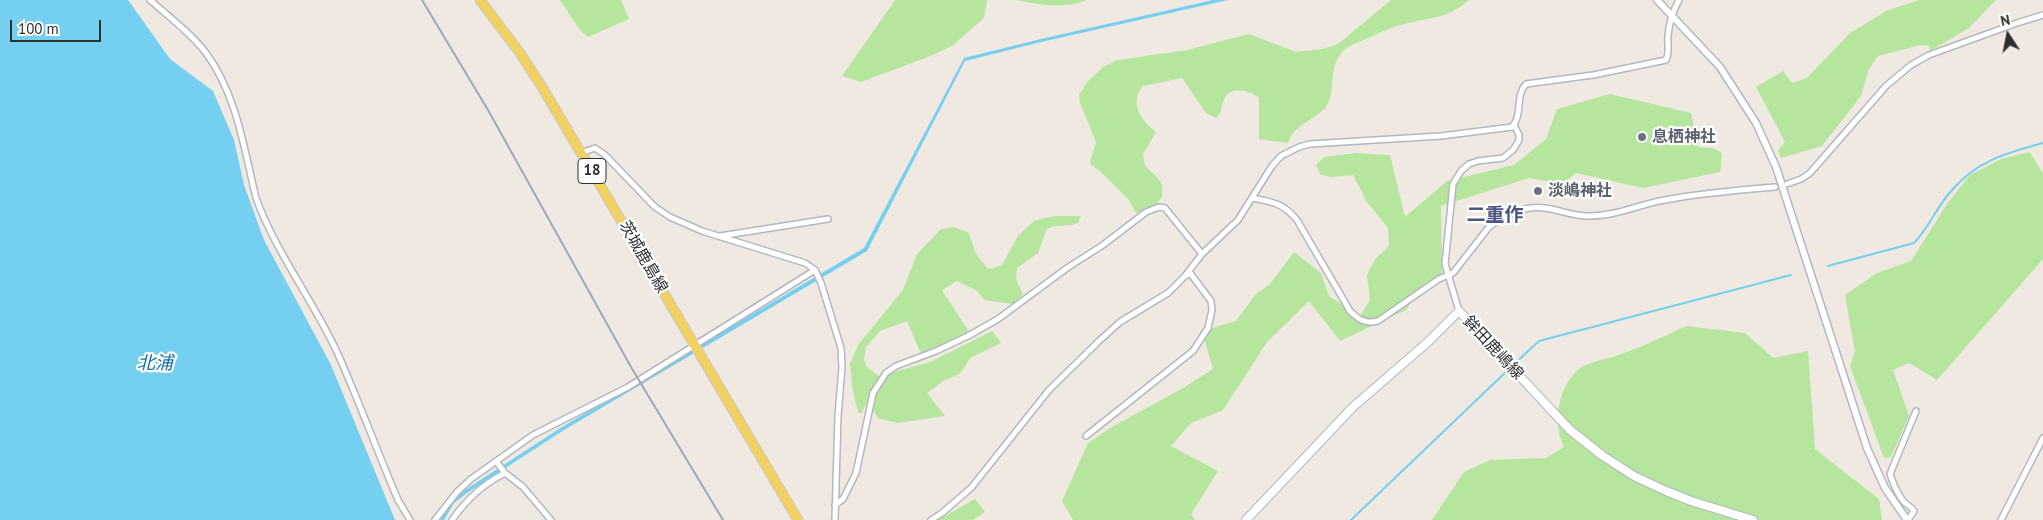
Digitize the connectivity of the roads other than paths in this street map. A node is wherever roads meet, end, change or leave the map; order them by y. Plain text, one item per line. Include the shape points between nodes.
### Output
1 (150, 0) edge
2 (480, 0) edge
3 (1657, 0) edge
4 (1679, 0) edge
5 (1672, 14) junction
6 (2043, 15) edge
7 (1514, 125) junction
8 (582, 153) junction
9 (1787, 184) dead end
10 (1775, 187) dead end
11 (1252, 198) junction
12 (828, 219) dead end
13 (719, 236) junction
14 (1202, 254) junction
15 (816, 272) junction
16 (1186, 276) junction
17 (1448, 276) junction
18 (1460, 311) junction
19 (695, 346) junction
20 (1916, 411) dead end
21 (1086, 436) dead end
22 (2043, 438) edge
23 (496, 461) junction
24 (505, 472) junction
25 (835, 505) junction
26 (410, 520) edge
27 (435, 520) edge
28 (452, 520) edge
29 (551, 520) edge
30 (798, 520) edge
31 (835, 520) edge
32 (931, 520) edge
33 (1246, 520) edge
34 (1753, 520) edge
35 (1907, 520) edge
36 (2001, 520) edge

1 - 26 street via 205,52 222,79 233,103 262,213 337,352 398,500
2 - 8 main road, 茨城鹿島線 / 18 via 520,53
3 - 5 street
4 - 5 street
5 - 7 street via 1666,60 1526,84 1520,93 1521,102
5 - 35 street via 1720,67 1751,114 1766,145 1867,448 1885,488
6 - 9 street via 1911,64 1886,86 1810,173
7 - 11 street via 1506,129 1441,136 1327,142 1299,147 1272,166
7 - 17 street via 1519,140 1508,155 1469,164 1456,178 1445,252
8 - 13 street via 595,148 662,212 683,224
8 - 19 main road, 茨城鹿島線 / 18
10 - 17 street via 1705,193 1589,216 1548,208 1518,210 1489,227
11 - 14 street via 1238,220
11 - 17 street via 1275,202 1288,209 1350,311 1359,320 1378,320
12 - 13 street
13 - 15 street via 806,263
14 - 16 street
14 - 25 street via 1165,208 1159,207 1146,212 998,319 944,347 896,366 886,373 873,393 856,473 843,499
15 - 19 street
15 - 25 street via 840,348 842,367
16 - 21 street via 1190,273 1211,301 1208,328 1193,351
16 - 32 street via 1099,340 1049,390 971,488
17 - 18 street
18 - 33 main road, 鉾田鹿嶋線 via 1353,407
18 - 34 main road, 鉾田鹿嶋線 via 1570,430 1588,445 1634,476 1683,498
19 - 23 street via 628,388 533,436
19 - 30 main road, 茨城鹿島線 / 18
20 - 35 street via 1890,474 1904,502 1914,511
22 - 36 street
23 - 24 street
23 - 27 street via 457,492
24 - 28 street via 474,492
24 - 29 street via 523,486
25 - 31 street

